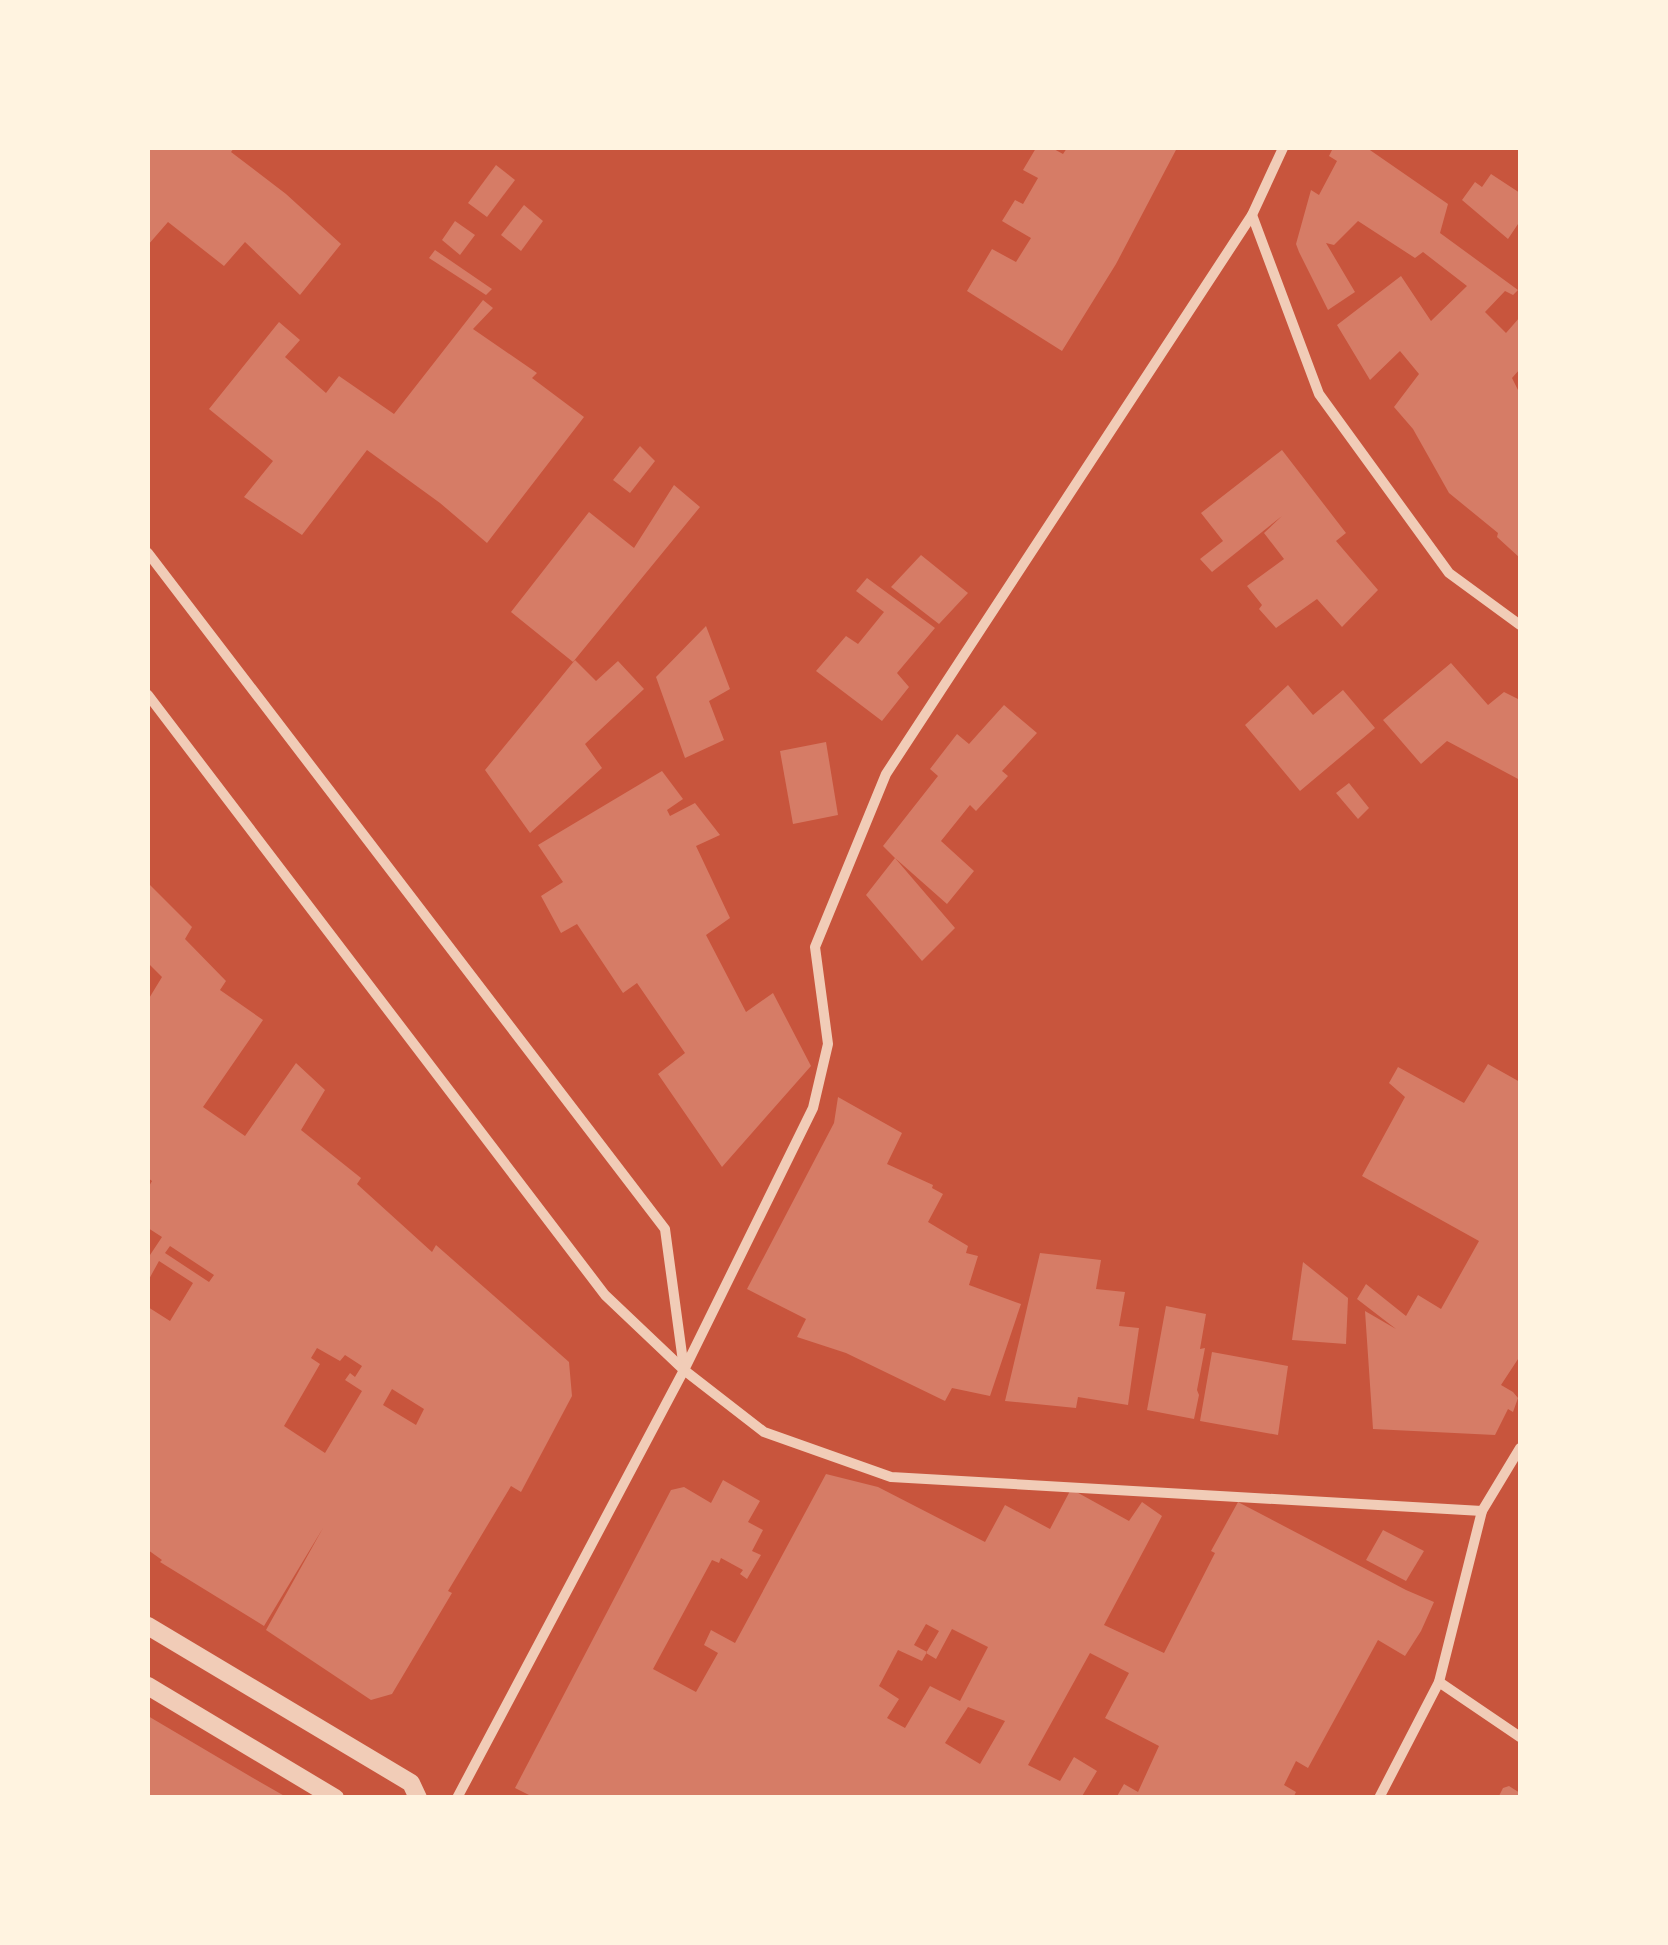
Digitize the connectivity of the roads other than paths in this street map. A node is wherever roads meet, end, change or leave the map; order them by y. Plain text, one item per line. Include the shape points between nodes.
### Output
1 (1282, 148) edge
2 (1252, 215) junction
3 (148, 553) edge
4 (1520, 625) edge
5 (148, 695) edge
6 (684, 1370) junction
7 (1520, 1448) edge
8 (1482, 1511) junction
9 (148, 1626) edge
10 (1439, 1682) junction
11 (148, 1686) edge
12 (1520, 1737) edge
13 (335, 1798) edge
14 (418, 1798) edge
15 (457, 1798) edge
16 (1379, 1798) edge

1 - 2 street
2 - 4 street via 1319,394 1449,573
2 - 6 street via 886,774 815,947 828,1044 812,1108
3 - 6 street via 665,1229
5 - 6 street via 605,1295
6 - 8 street via 764,1432 890,1477
6 - 15 street
7 - 8 street
8 - 10 street
9 - 14 street via 410,1784
10 - 12 street
10 - 16 street
11 - 13 street

